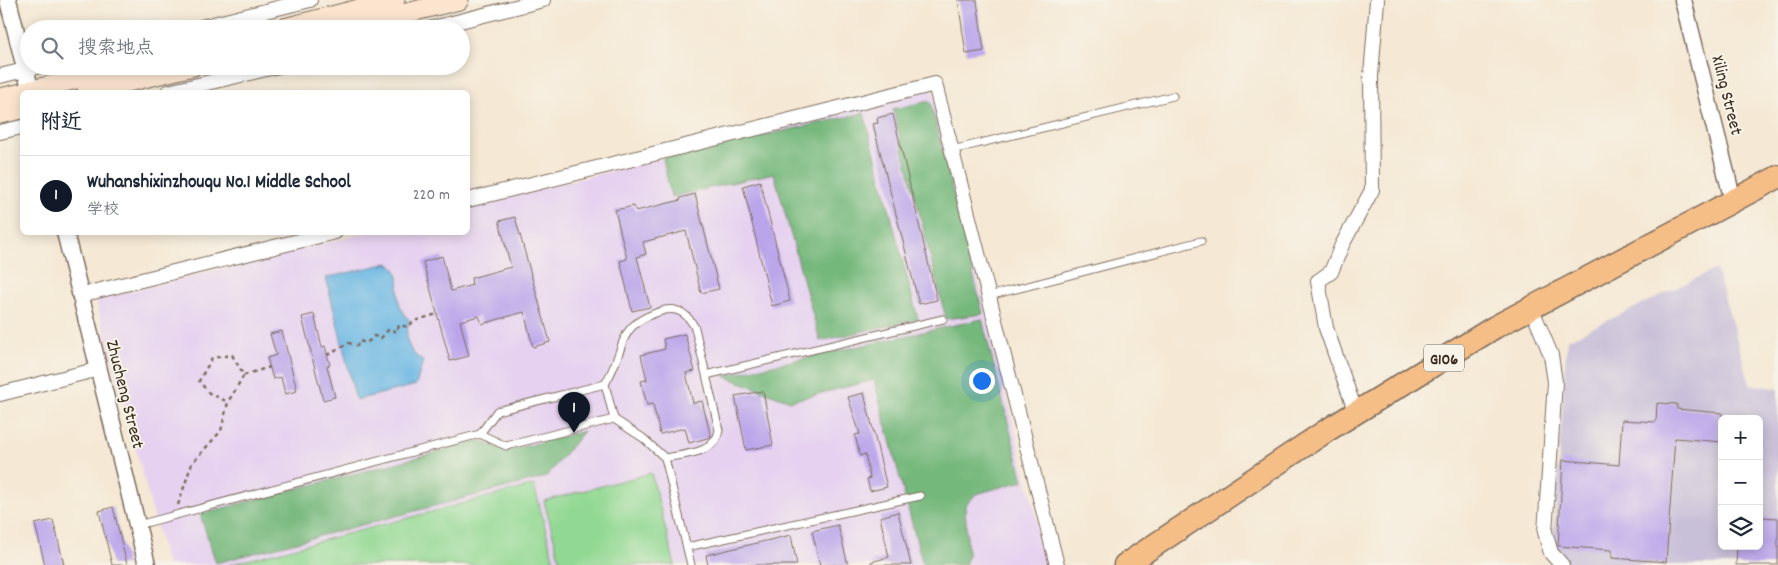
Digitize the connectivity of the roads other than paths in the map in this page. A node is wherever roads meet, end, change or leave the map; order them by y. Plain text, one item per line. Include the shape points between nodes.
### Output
1 (8, 0) edge
2 (310, 0) edge
3 (395, 0) edge
4 (458, 0) edge
5 (542, 0) edge
6 (1377, 0) edge
7 (1683, 0) edge
8 (229, 20) edge
9 (316, 20) edge
10 (379, 20) edge
11 (464, 20) edge
12 (20, 49) edge
13 (20, 71) edge
14 (25, 75) edge
15 (94, 75) edge
16 (156, 75) edge
17 (241, 75) edge
18 (0, 76) edge
19 (27, 90) edge
20 (35, 90) edge
21 (95, 90) edge
22 (177, 90) edge
23 (20, 94) edge
24 (1173, 96) dead end
25 (0, 98) edge
26 (20, 109) edge
27 (0, 114) edge
28 (20, 127) edge
29 (0, 132) edge
30 (952, 150) junction
31 (1778, 177) edge
32 (470, 200) edge
33 (1733, 201) junction
34 (66, 235) edge
35 (323, 235) edge
36 (1201, 241) dead end
37 (81, 295) junction
38 (989, 296) junction
39 (1531, 307) junction
40 (943, 320) dead end
41 (99, 369) junction
42 (706, 375) junction
43 (605, 384) junction
44 (0, 394) edge
45 (1356, 413) junction
46 (614, 419) junction
47 (480, 434) junction
48 (665, 458) junction
49 (920, 496) dead end
50 (138, 525) junction
51 (687, 547) junction
52 (148, 565) edge
53 (691, 565) edge
54 (1057, 565) edge
55 (1125, 565) edge
56 (1562, 565) edge

1 - 12 street
2 - 8 street
3 - 9 main road
4 - 10 main road
5 - 11 street
6 - 45 street via 1371,76 1372,190 1331,272 1318,281 1326,328
7 - 33 street, Xiling Street
13 - 18 street
14 - 19 street
15 - 20 main road
16 - 21 main road
17 - 22 street
23 - 25 main road
24 - 30 lane
26 - 27 main road
28 - 29 street
30 - 32 street via 935,84
30 - 38 street
31 - 33 highway, G106
33 - 39 highway, G106
34 - 37 street, Zhucheng Street
35 - 37 street
36 - 38 lane
37 - 41 street, Zhucheng Street
38 - 54 street
39 - 45 highway, G106
39 - 56 street via 1554,370 1545,532 1552,553
40 - 42 lane
41 - 44 street
41 - 50 street, Zhucheng Street
42 - 43 lane via 695,328 686,316 672,308 646,315 635,322 624,337
42 - 48 lane via 719,430 717,439 707,448
43 - 46 lane
43 - 47 lane via 497,411
45 - 55 highway, G106
46 - 47 lane via 506,446
46 - 48 lane via 643,438
47 - 50 lane
48 - 51 lane
49 - 51 lane
50 - 52 street, Zhucheng Street
51 - 53 lane

